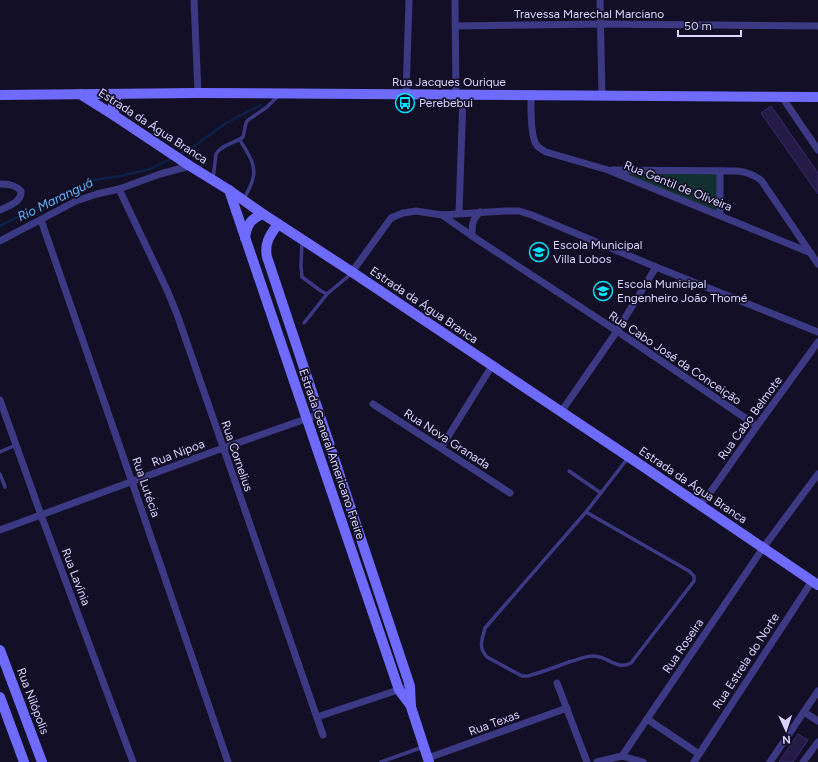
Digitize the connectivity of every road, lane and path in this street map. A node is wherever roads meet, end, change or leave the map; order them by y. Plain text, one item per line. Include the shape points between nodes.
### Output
1 (194, 0) edge
2 (409, 0) edge
3 (455, 0) edge
4 (600, 0) edge
5 (600, 24) junction
6 (455, 26) junction
7 (818, 26) edge
8 (198, 93) junction
9 (0, 94) edge
10 (80, 94) junction
11 (119, 94) junction
12 (281, 94) junction
13 (406, 94) junction
14 (459, 95) junction
15 (531, 95) junction
16 (602, 96) junction
17 (782, 97) junction
18 (818, 97) edge
19 (115, 116) junction
20 (240, 140) junction
21 (818, 150) edge
22 (187, 164) junction
23 (608, 170) junction
24 (720, 171) junction
25 (213, 180) junction
26 (0, 184) edge
27 (119, 189) junction
28 (229, 190) junction
29 (243, 200) junction
30 (0, 210) edge
31 (480, 212) junction
32 (459, 213) junction
33 (263, 214) junction
34 (442, 215) junction
35 (720, 215) junction
36 (41, 220) junction
37 (278, 224) junction
38 (472, 236) junction
39 (245, 238) junction
40 (302, 239) junction
41 (0, 241) edge
42 (811, 253) junction
43 (818, 264) edge
44 (656, 267) junction
45 (352, 272) junction
46 (327, 294) junction
47 (304, 323) dead end
48 (617, 331) junction
49 (818, 332) edge
50 (818, 342) edge
51 (492, 366) junction
52 (0, 400) edge
53 (373, 404) dead end
54 (560, 412) junction
55 (320, 414) junction
56 (306, 418) junction
57 (757, 426) junction
58 (16, 445) junction
59 (223, 448) junction
60 (441, 448) junction
61 (0, 452) edge
62 (629, 457) junction
63 (569, 471) dead end
64 (0, 474) edge
65 (817, 477) edge
66 (132, 482) junction
67 (5, 487) dead end
68 (510, 493) dead end
69 (601, 493) junction
70 (700, 505) junction
71 (586, 512) junction
72 (41, 515) junction
73 (0, 530) edge
74 (763, 548) junction
75 (815, 583) edge
76 (0, 650) edge
77 (557, 683) dead end
78 (410, 686) junction
79 (399, 690) junction
80 (818, 691) edge
81 (0, 697) edge
82 (411, 707) junction
83 (566, 708) junction
84 (804, 712) junction
85 (318, 717) junction
86 (647, 719) junction
87 (818, 721) edge
88 (324, 735) dead end
89 (818, 742) edge
90 (424, 746) junction
91 (699, 754) junction
92 (622, 756) junction
93 (429, 760) edge
94 (24, 762) edge
95 (42, 762) edge
96 (133, 762) edge
97 (228, 762) edge
98 (381, 762) edge
99 (587, 762) edge
100 (597, 762) edge
101 (643, 762) edge
102 (694, 762) edge
103 (770, 762) edge
104 (803, 762) edge

1 - 8 street
2 - 13 street
3 - 6 street
4 - 5 street
5 - 6 street, Travessa Marechal Marciano
5 - 7 street, Travessa Marechal Marciano
5 - 16 street
6 - 14 street
8 - 11 main road, Rua Jacques Ourique
8 - 12 main road, Rua Jacques Ourique
9 - 10 main road, Estrada da Água Branca
10 - 11 main road, Rua Jacques Ourique
10 - 19 main road, Estrada da Água Branca
11 - 19 main road via 112,105
12 - 13 main road, Rua Jacques Ourique
12 - 20 lane via 248,120
13 - 14 main road, Rua Jacques Ourique
14 - 15 main road, Rua Jacques Ourique
14 - 32 street
15 - 16 main road, Rua Jacques Ourique
15 - 23 street, Rua Gentil de Oliveira via 532,130 536,144 541,149
16 - 17 main road, Rua Jacques Ourique
17 - 18 main road, Rua Jacques Ourique
17 - 21 street
19 - 22 main road, Estrada da Água Branca
20 - 25 lane via 218,151
20 - 29 lane via 254,171 253,180
22 - 25 main road, Estrada da Água Branca
22 - 27 street
23 - 24 street
23 - 35 street, Rua Gentil de Oliveira
24 - 35 street
24 - 42 street via 747,172 762,180
25 - 28 main road, Estrada da Água Branca
26 - 30 street via 11,184 21,191 19,199
27 - 36 street via 76,201
27 - 59 street, Rua Cornelius via 168,292
28 - 29 main road, Estrada da Água Branca
28 - 39 main road, Estrada General Americano Freire
29 - 33 main road, Estrada da Água Branca
31 - 32 street
31 - 38 street via 472,222
31 - 44 street via 519,211 532,214
32 - 34 street
33 - 37 main road, Estrada da Água Branca
33 - 39 main road via 249,223
34 - 38 street, Rua Cabo José da Conceição
34 - 45 street via 416,212 402,213 391,218
35 - 42 street, Rua Gentil de Oliveira
36 - 41 street
36 - 66 street, Rua Lutécia
37 - 40 main road, Estrada da Água Branca
37 - 55 main road, Estrada General Americano Freire via 266,243 266,252
38 - 48 street, Rua Cabo José da Conceição
39 - 56 main road, Estrada General Americano Freire
40 - 45 main road, Estrada da Água Branca
40 - 46 lane via 302,277
42 - 43 street
44 - 48 street
44 - 49 street
45 - 46 lane
45 - 51 main road, Estrada da Água Branca
46 - 47 lane
48 - 54 street
48 - 57 street, Rua Cabo José da Conceição
50 - 57 street, Rua Cabo Belmote
51 - 54 main road, Estrada da Água Branca
51 - 60 street
52 - 58 street, Rua Lavínia
53 - 60 street, Rua Nova Granada
54 - 62 main road, Estrada da Água Branca
55 - 56 street, Rua Nipoa
55 - 78 main road, Estrada General Americano Freire
56 - 59 street, Rua Nipoa
56 - 79 main road, Estrada General Americano Freire
57 - 70 street, Rua Cabo Belmote
58 - 61 lane
58 - 72 street, Rua Lavínia
59 - 66 street, Rua Nipoa
59 - 85 street, Rua Cornelius
60 - 68 street, Rua Nova Granada
62 - 69 lane
62 - 70 main road, Estrada da Água Branca
63 - 69 lane
64 - 67 lane
65 - 74 street, Rua Roseira
66 - 72 street, Rua Nipoa
66 - 97 street, Rua Lutécia
69 - 71 lane
70 - 74 main road, Estrada da Água Branca
71 - 71 lane via 485,628 481,647 484,653 488,658 522,676 593,656 619,666 626,666 631,663 694,581 694,576 689,571
72 - 73 street, Rua Nipoa
72 - 96 street, Rua Lavínia
74 - 75 main road, Estrada da Água Branca
74 - 86 street, Rua Roseira
75 - 91 street, Rua Estrela do Norte
76 - 95 main road, Rua Nilópolis
77 - 83 street
78 - 79 street
78 - 82 main road, Estrada General Americano Freire
79 - 82 main road, Estrada General Americano Freire
79 - 85 street
80 - 84 street
81 - 94 main road
82 - 90 main road, Estrada General Americano Freire
83 - 93 street, Rua Texas
83 - 99 street
84 - 87 street
84 - 103 street
85 - 88 street, Rua Cornelius
86 - 91 street
86 - 92 street, Rua Roseira
89 - 104 street
90 - 93 main road, Estrada General Americano Freire
90 - 98 lane
91 - 102 street, Rua Estrela do Norte
92 - 100 street
92 - 101 street

